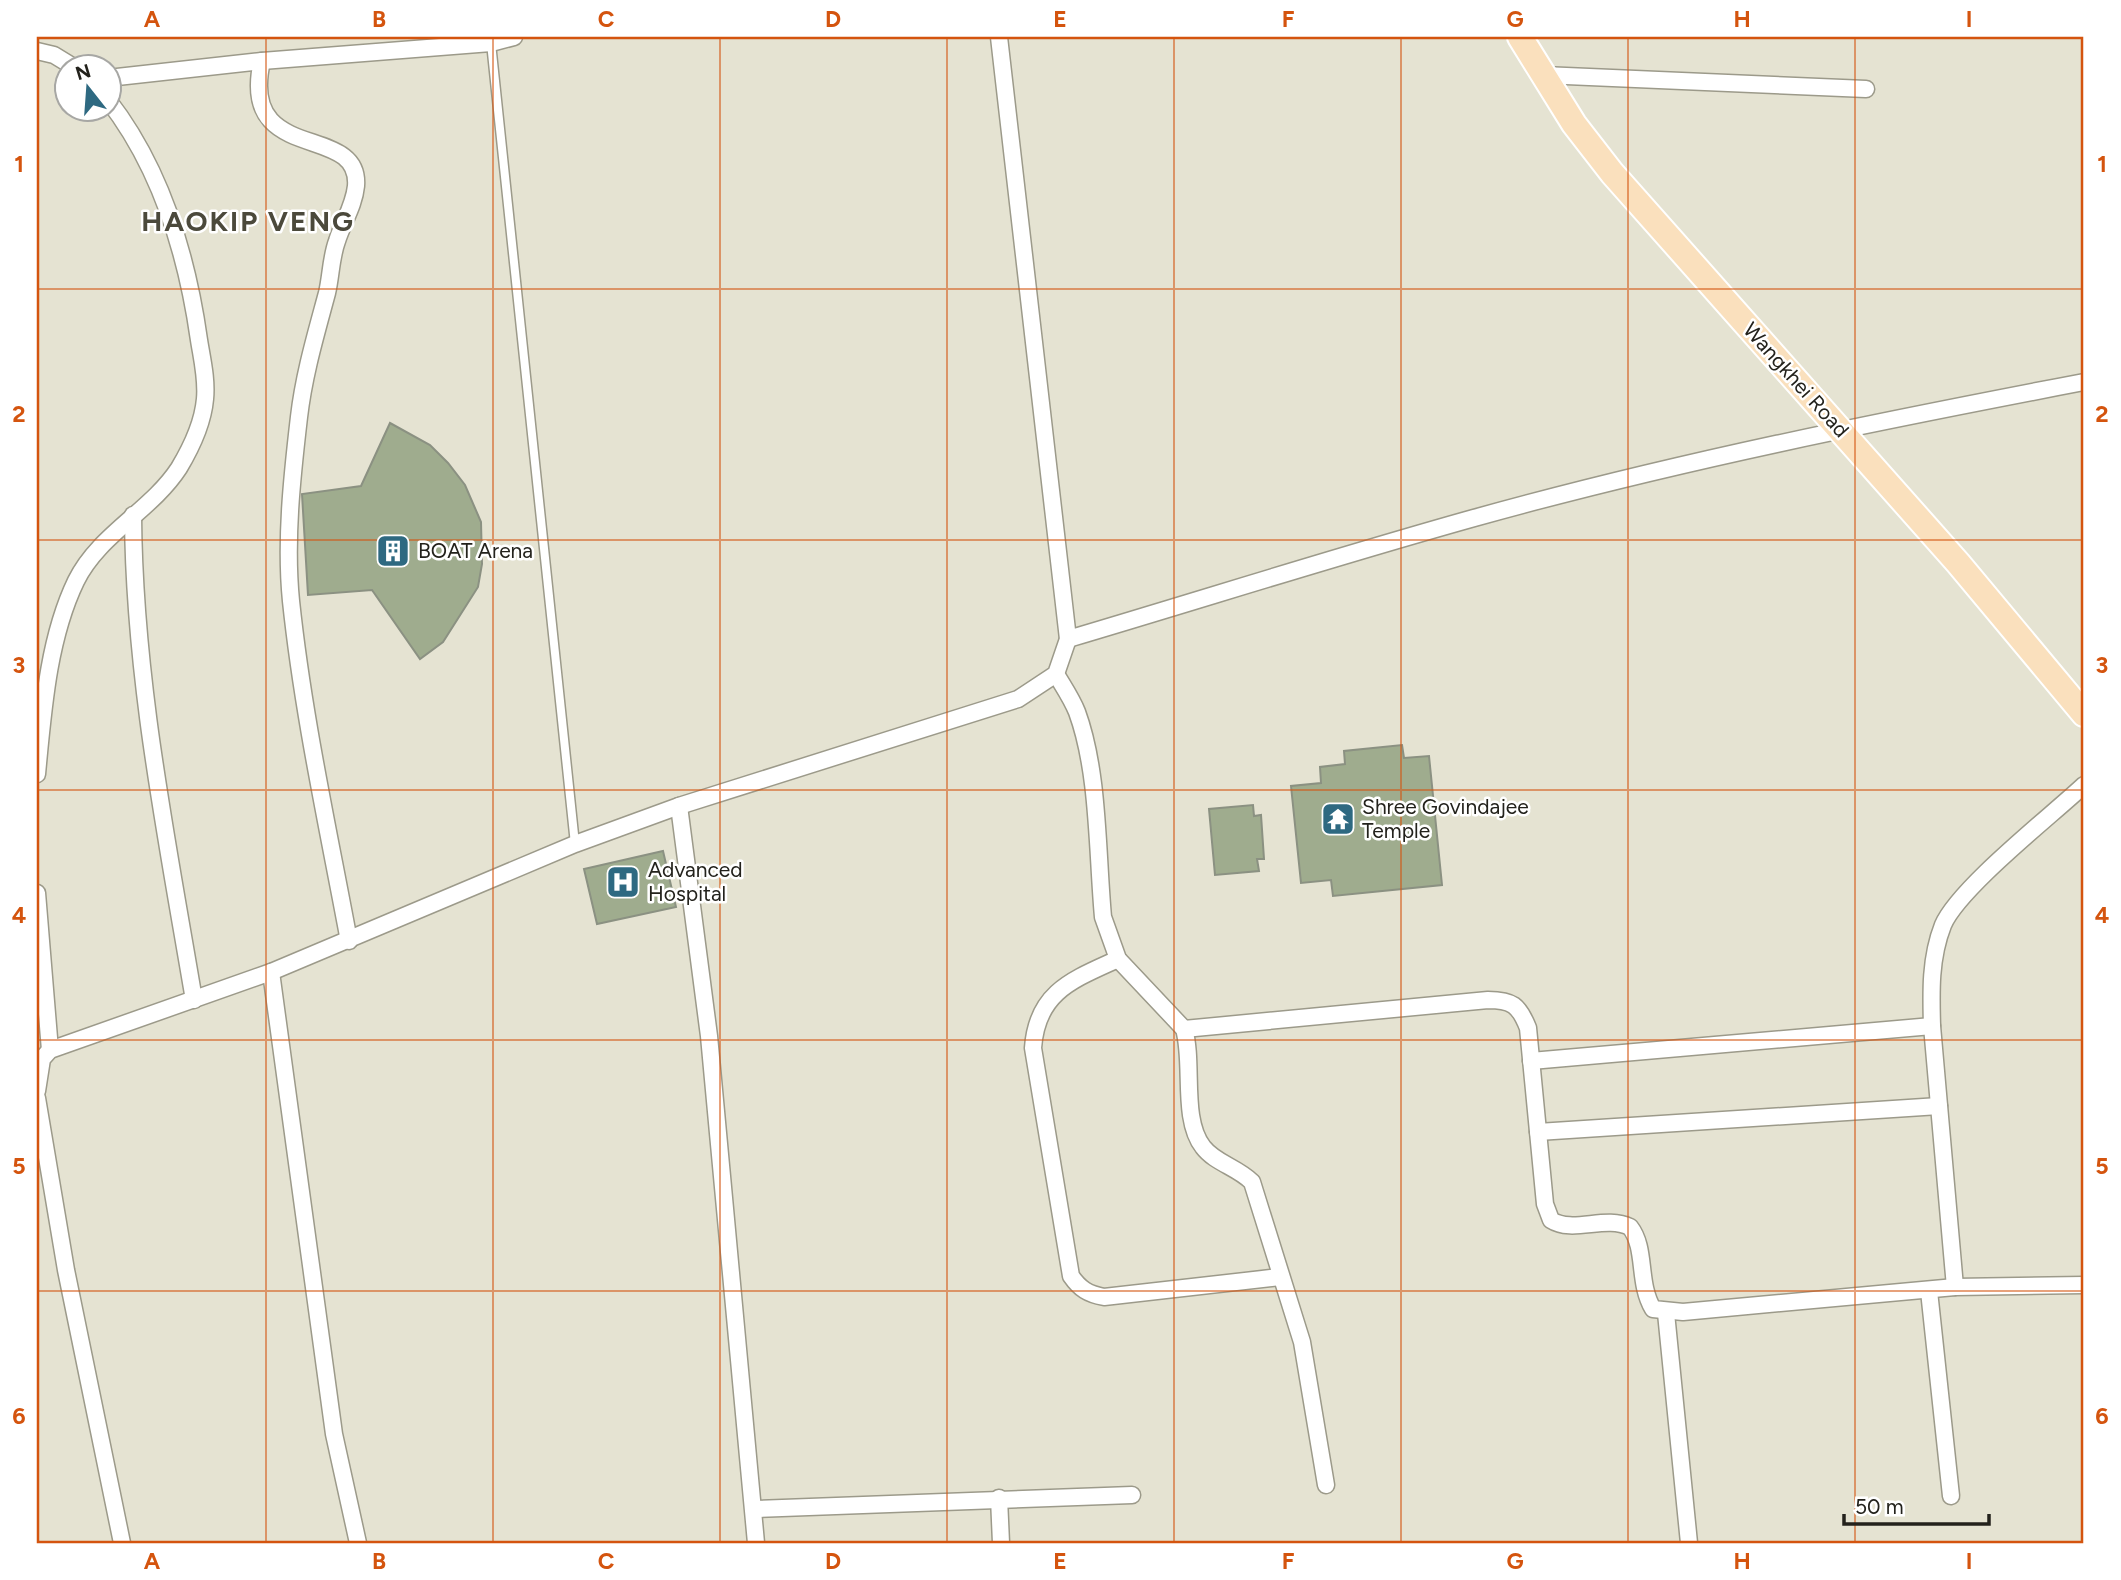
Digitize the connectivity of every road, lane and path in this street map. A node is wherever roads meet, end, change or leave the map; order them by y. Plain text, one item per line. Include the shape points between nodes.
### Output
1 (514, 37) edge
2 (999, 37) edge
3 (1520, 37) edge
4 (491, 43) junction
5 (262, 61) junction
6 (1543, 75) junction
7 (122, 76) edge
8 (1866, 89) dead end
9 (122, 120) edge
10 (2084, 382) edge
11 (1839, 429) junction
12 (133, 515) junction
13 (1068, 639) junction
14 (1056, 674) junction
15 (2084, 714) edge
16 (37, 774) edge
17 (2084, 785) edge
18 (679, 806) junction
19 (576, 844) junction
20 (37, 893) edge
21 (349, 941) junction
22 (1118, 959) junction
23 (271, 972) junction
24 (194, 1000) junction
25 (1932, 1026) junction
26 (1184, 1029) junction
27 (50, 1050) junction
28 (1531, 1062) junction
29 (37, 1091) edge
30 (37, 1098) edge
31 (1939, 1106) junction
32 (1538, 1132) junction
33 (1280, 1277) junction
34 (2084, 1285) edge
35 (1955, 1287) junction
36 (1928, 1291) junction
37 (1666, 1313) junction
38 (1326, 1485) dead end
39 (1132, 1495) dead end
40 (1951, 1496) dead end
41 (999, 1498) junction
42 (755, 1509) junction
43 (122, 1543) edge
44 (358, 1543) edge
45 (757, 1543) edge
46 (1001, 1543) edge
47 (1689, 1543) edge

1 - 4 street
2 - 13 street
3 - 6 main road, Wangkhei Road
4 - 5 street
4 - 19 lane
5 - 7 street
5 - 21 street via 258,99 265,117 285,132 344,155 355,175 350,212 336,242 308,359 290,516 291,599 304,694
6 - 8 street
6 - 11 main road, Wangkhei Road via 1612,173
9 - 12 street via 145,152 180,246 205,376 205,399 190,447 178,470
10 - 11 street
11 - 13 street via 1475,518
11 - 15 main road, Wangkhei Road
12 - 16 street via 92,555 76,581 54,652
12 - 24 street via 134,595 145,703
13 - 14 street
14 - 18 street via 1018,699
14 - 22 street via 1081,725 1103,917
17 - 25 street via 1963,897 1944,924 1930,985
18 - 19 street
18 - 42 street via 709,1036
19 - 21 street
20 - 27 street
21 - 23 street
22 - 26 street
22 - 33 street via 1070,982 1050,999 1035,1028 1033,1048 1071,1276 1079,1287 1104,1297
23 - 24 street
23 - 44 street via 334,1434
24 - 27 street
25 - 28 street
25 - 31 street
26 - 28 street via 1505,1000 1519,1006 1524,1017
26 - 33 street via 1196,1135 1213,1157 1241,1170 1252,1182
27 - 29 street via 42,1059
28 - 32 street
30 - 43 street via 66,1269
31 - 32 street
31 - 35 street
32 - 37 street via 1545,1204 1551,1220 1564,1224 1612,1221 1630,1227 1639,1245 1647,1298 1653,1310
33 - 38 street via 1303,1342
34 - 35 street
35 - 36 street
36 - 37 street
36 - 40 street
37 - 47 street
39 - 41 street
41 - 42 street
41 - 46 street
42 - 45 street

